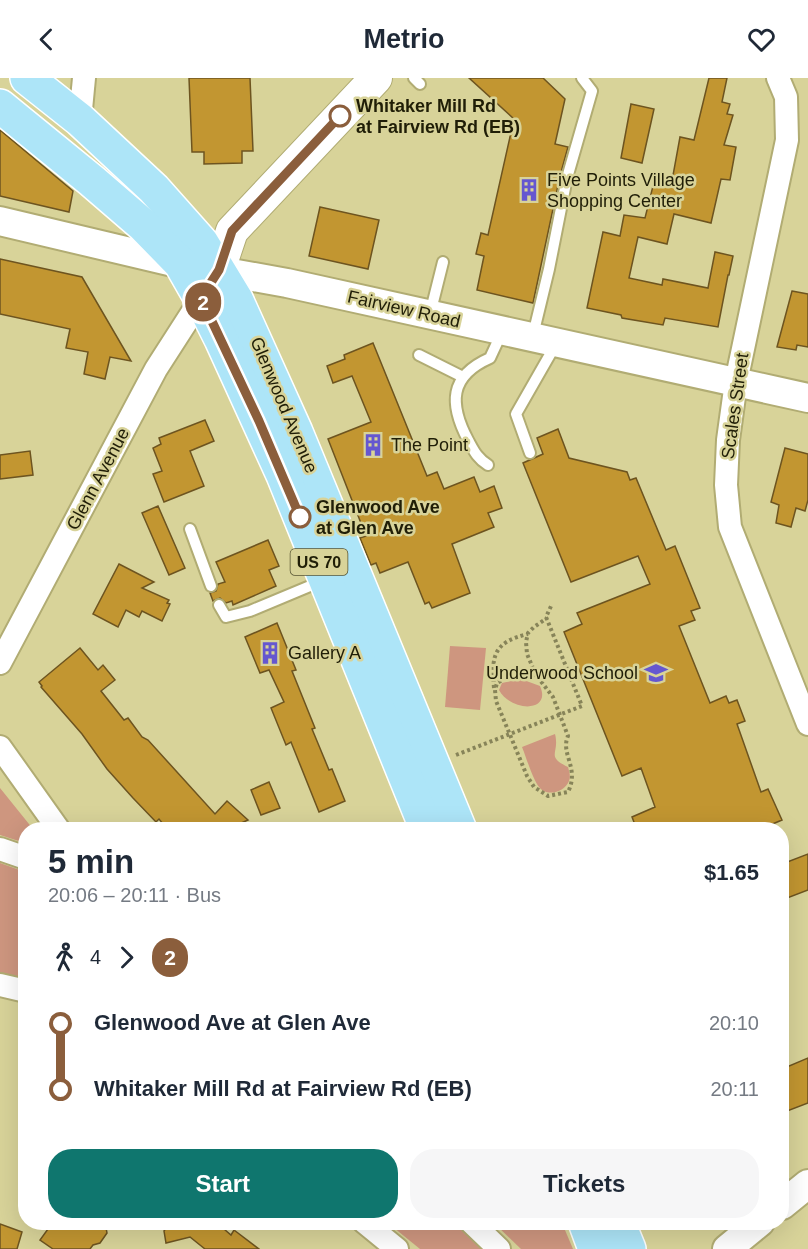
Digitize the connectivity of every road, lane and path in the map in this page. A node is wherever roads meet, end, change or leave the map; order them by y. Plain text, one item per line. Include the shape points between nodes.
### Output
1 (27, 78) edge
2 (84, 78) edge
3 (376, 78) edge
4 (582, 78) edge
5 (778, 78) edge
6 (0, 106) edge
7 (80, 120) junction
8 (0, 221) edge
9 (442, 262) dead end
10 (181, 264) junction
11 (219, 270) junction
12 (201, 298) junction
13 (429, 315) junction
14 (502, 332) junction
15 (544, 341) junction
16 (419, 355) dead end
17 (463, 377) junction
18 (736, 382) junction
19 (808, 398) edge
20 (530, 453) dead end
21 (488, 465) dead end
22 (190, 529) dead end
23 (339, 574) junction
24 (211, 586) dead end
25 (552, 604) dead end
26 (219, 605) dead end
27 (547, 618) junction
28 (528, 634) junction
29 (0, 663) edge
30 (536, 675) junction
31 (495, 690) junction
32 (559, 715) junction
33 (808, 724) edge
34 (509, 734) junction
35 (0, 747) edge
36 (447, 758) dead end
37 (53, 822) edge
38 (424, 822) edge
39 (456, 822) edge
40 (0, 849) edge
41 (18, 855) edge
42 (0, 985) edge
43 (18, 989) edge
44 (808, 1184) edge
45 (789, 1199) edge
46 (374, 1230) edge
47 (479, 1230) edge
48 (588, 1230) edge
49 (621, 1230) edge
50 (750, 1230) edge
51 (397, 1249) edge
52 (499, 1249) edge
53 (596, 1249) edge
54 (628, 1249) edge
55 (727, 1249) edge

1 - 7 main road, Glenwood Avenue / US 70
2 - 7 street
3 - 11 main road via 232,231
4 - 15 lane via 592,91 567,178 549,269
5 - 18 street, Scales Street via 786,97 787,140
6 - 10 main road, Glenwood Avenue / US 70 via 92,181
7 - 11 main road, Glenwood Avenue / US 70 via 154,189 202,243
8 - 10 street, Fairview Road
9 - 13 lane
10 - 11 street, Fairview Road
10 - 12 main road, Glenwood Avenue / US 70
11 - 12 main road
11 - 13 street, Fairview Road
11 - 23 main road, Glenwood Avenue / US 70 via 296,432
12 - 23 main road, Glenwood Avenue / US 70 via 283,475
12 - 29 street, Glenn Avenue via 156,369
13 - 14 street, Fairview Road
14 - 15 street, Fairview Road
14 - 17 lane via 490,358
15 - 18 street, Fairview Road
15 - 20 lane via 516,414
16 - 17 lane
17 - 21 lane via 455,393 458,422 478,459
18 - 19 street, Fairview Road
18 - 33 street, Scales Street via 726,485 730,527
22 - 24 lane
23 - 26 lane via 250,611 226,617
23 - 38 main road, Glenwood Avenue / US 70
23 - 39 main road, Glenwood Avenue / US 70
25 - 27 path
27 - 28 path
27 - 32 path via 582,706
28 - 30 path via 527,654
28 - 31 path via 512,638 498,650
30 - 31 path via 508,677 497,683
30 - 32 path via 553,697
31 - 34 path
32 - 34 path
32 - 34 path via 568,736 565,743 572,767 573,782 568,792 548,796 534,787
34 - 36 path
35 - 37 street
40 - 41 street
42 - 43 street
44 - 45 street
46 - 51 street
47 - 52 street
48 - 53 main road
49 - 54 main road
50 - 55 street

